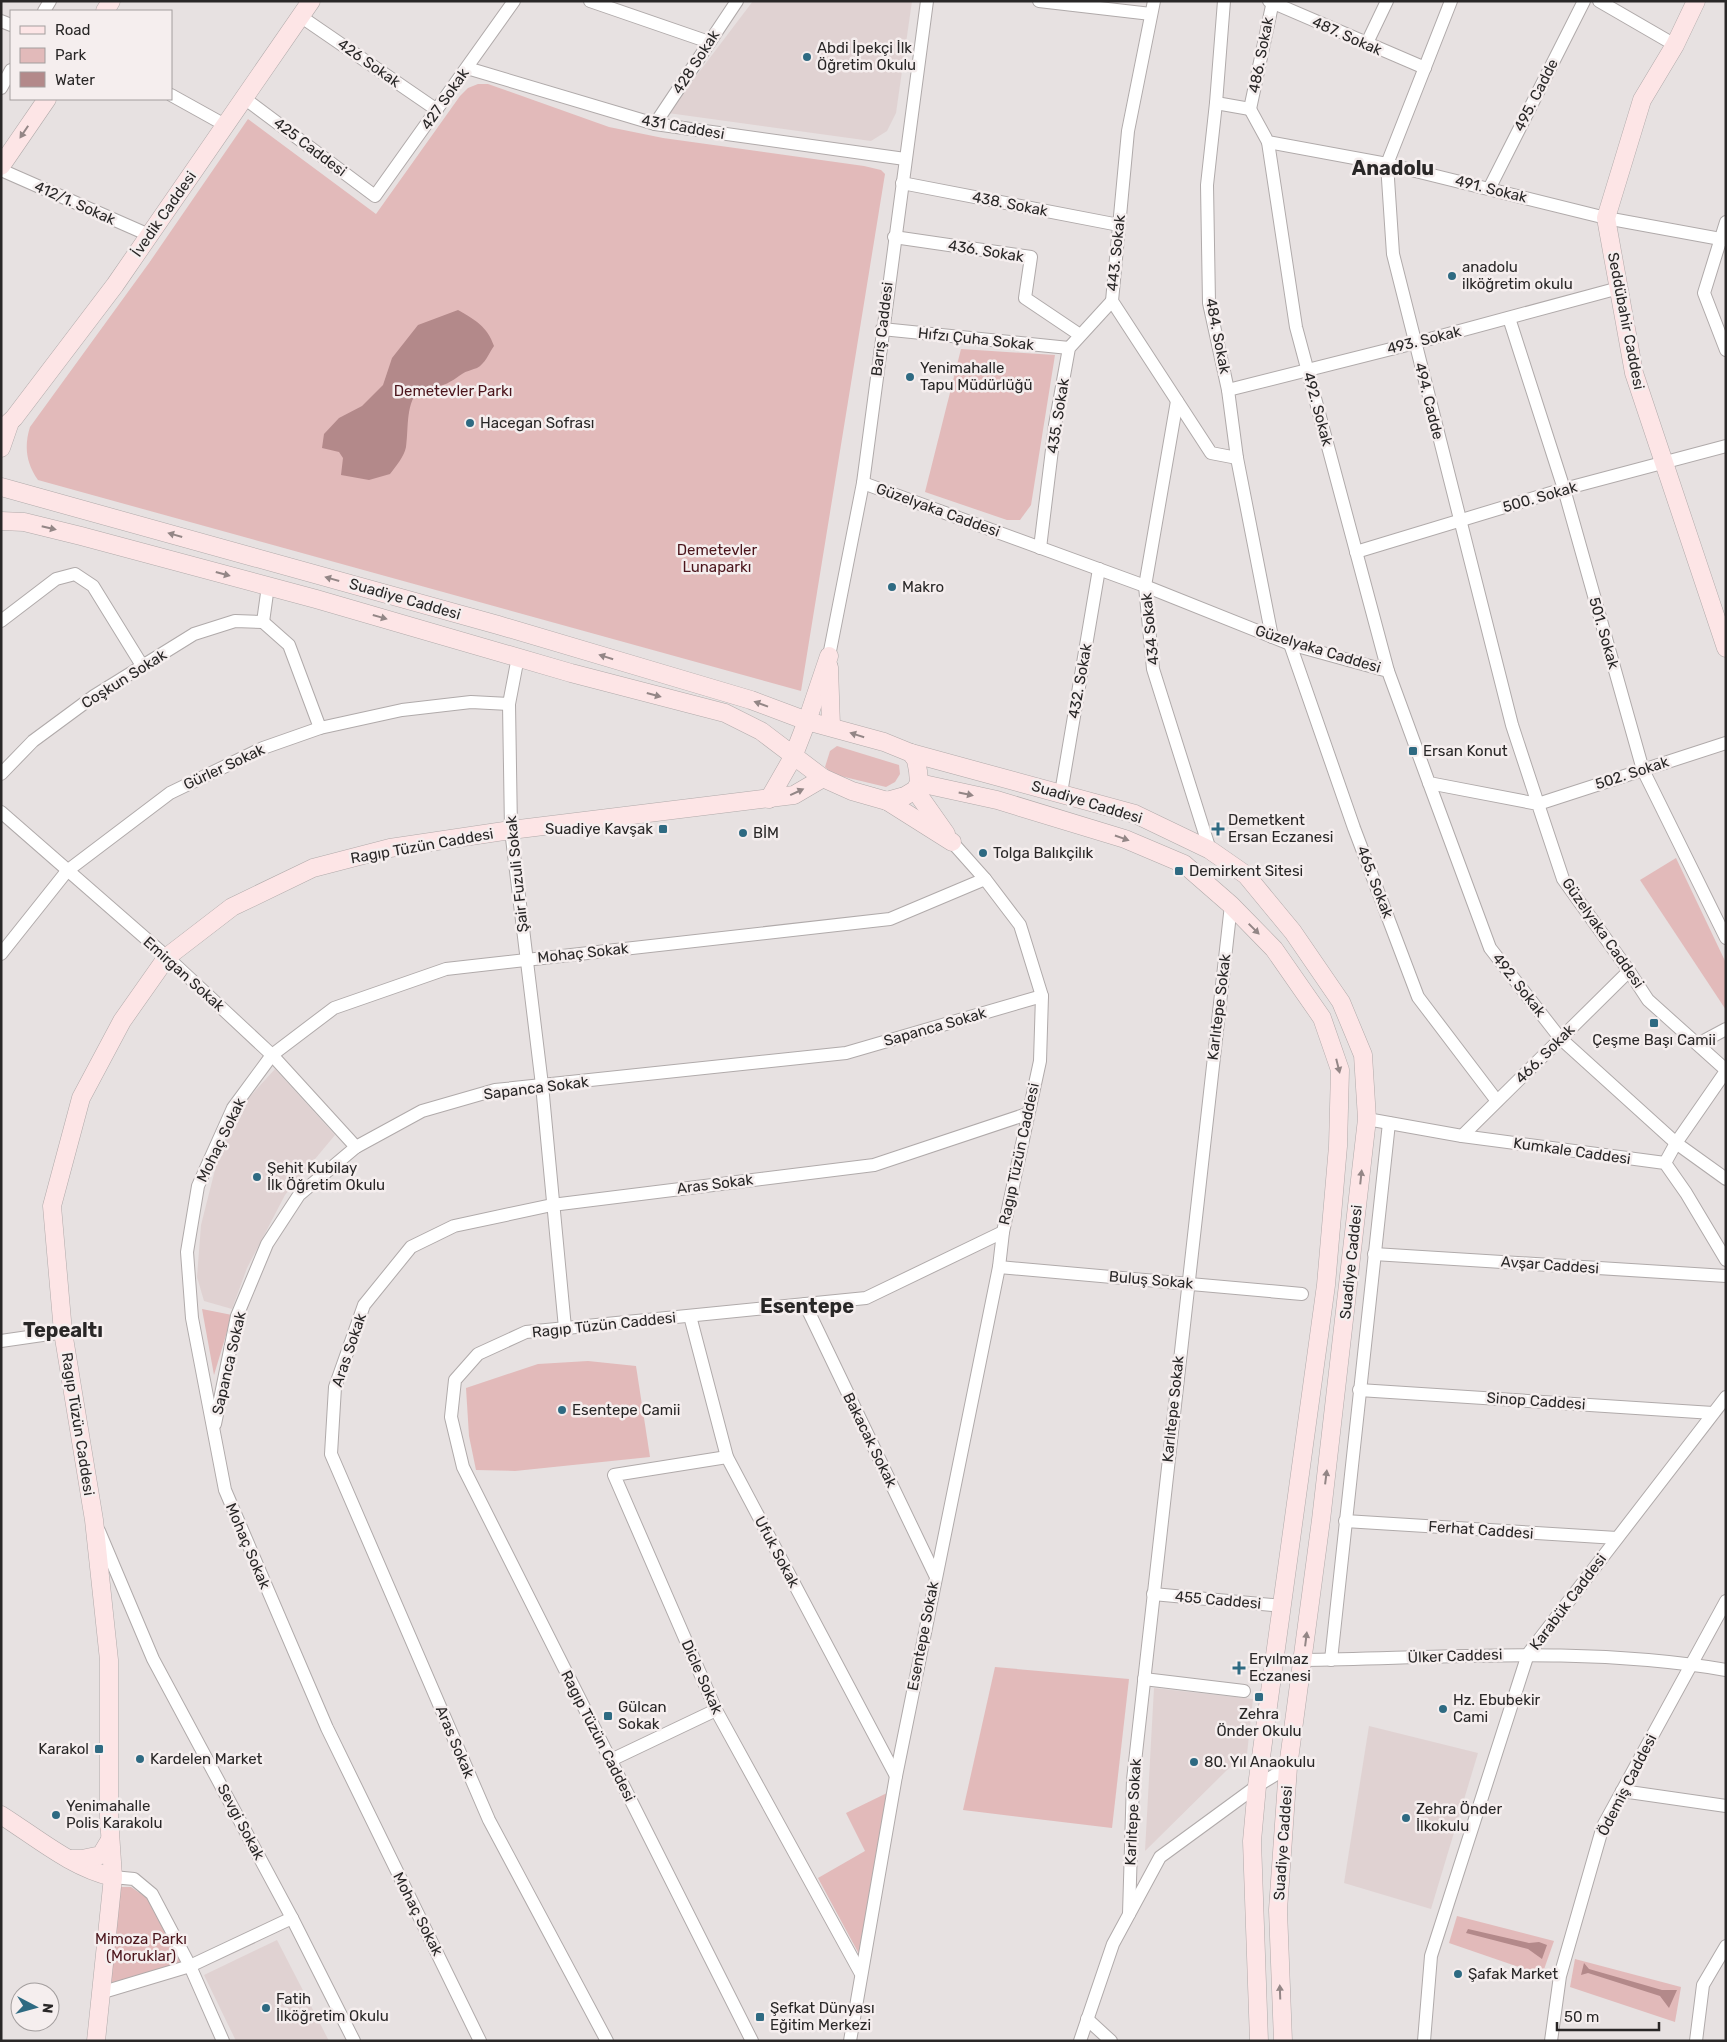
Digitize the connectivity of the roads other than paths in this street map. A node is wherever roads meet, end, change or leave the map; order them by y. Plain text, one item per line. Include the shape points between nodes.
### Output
1 (311, 1) edge
2 (514, 1) edge
3 (590, 1) edge
4 (737, 1) edge
5 (927, 1) edge
6 (1039, 1) edge
7 (1224, 1) edge
8 (1387, 1) edge
9 (1451, 1) edge
10 (1584, 1) edge
11 (1599, 1) edge
12 (1696, 1) edge
13 (1271, 2) edge
14 (1152, 8) edge
15 (300, 16) junction
16 (709, 42) junction
17 (1366, 45) junction
18 (1675, 45) junction
19 (467, 68) junction
20 (1425, 68) junction
21 (10, 72) edge
22 (1, 88) edge
23 (172, 96) edge
24 (244, 98) junction
25 (46, 100) edge
26 (1216, 103) junction
27 (1250, 109) junction
28 (437, 110) junction
29 (655, 124) junction
30 (225, 125) junction
31 (1268, 142) junction
32 (905, 159) junction
33 (1387, 164) junction
34 (1, 166) edge
35 (1, 170) edge
36 (902, 184) junction
37 (1488, 189) junction
38 (375, 196) joint
39 (1606, 218) junction
40 (1726, 222) edge
41 (1119, 225) junction
42 (149, 235) junction
43 (894, 237) junction
44 (1723, 240) edge
45 (1619, 288) junction
46 (1112, 301) junction
47 (1509, 318) junction
48 (882, 330) junction
49 (1080, 335) junction
50 (1415, 343) junction
51 (1069, 348) junction
52 (1726, 350) edge
53 (1307, 369) junction
54 (1228, 390) junction
55 (1178, 401) junction
56 (4, 423) edge
57 (1726, 446) edge
58 (1, 448) edge
59 (1236, 458) junction
60 (1663, 463) junction
61 (863, 483) junction
62 (1, 487) edge
63 (1564, 490) junction
64 (1, 522) edge
65 (1459, 522) junction
66 (1040, 548) junction
67 (1356, 552) junction
68 (1099, 569) junction
69 (268, 586) junction
70 (1145, 586) junction
71 (1, 621) edge
72 (263, 622) junction
73 (1272, 637) junction
74 (1290, 644) junction
75 (1726, 648) edge
76 (829, 656) junction
77 (518, 657) junction
78 (143, 667) junction
79 (1388, 671) junction
80 (509, 704) junction
81 (807, 721) junction
82 (831, 726) junction
83 (320, 728) junction
84 (1726, 743) edge
85 (911, 753) junction
86 (793, 757) junction
87 (1643, 770) junction
88 (1, 774) edge
89 (823, 778) junction
90 (1429, 784) junction
91 (917, 786) junction
92 (1060, 793) junction
93 (769, 800) junction
94 (887, 801) junction
95 (1538, 804) junction
96 (1, 812) edge
97 (511, 830) junction
98 (952, 842) junction
99 (1210, 850) junction
100 (66, 871) junction
101 (985, 879) junction
102 (1231, 905) junction
103 (1726, 938) edge
104 (1, 954) edge
105 (167, 957) junction
106 (527, 960) junction
107 (1629, 971) junction
108 (1042, 996) junction
109 (1726, 1029) edge
110 (1560, 1038) junction
111 (1698, 1044) junction
112 (272, 1055) junction
113 (1726, 1071) edge
114 (542, 1085) junction
115 (1497, 1101) junction
116 (1027, 1114) junction
117 (1368, 1119) junction
118 (1389, 1123) junction
119 (1462, 1136) junction
120 (1676, 1143) junction
121 (356, 1146) junction
122 (1665, 1163) junction
123 (1726, 1180) edge
124 (552, 1205) junction
125 (1003, 1232) junction
126 (1374, 1254) junction
127 (1726, 1260) edge
128 (999, 1267) junction
129 (1726, 1276) edge
130 (1187, 1283) junction
131 (1302, 1294) dead end
132 (805, 1304) junction
133 (690, 1316) junction
134 (565, 1328) junction
135 (63, 1332) junction
136 (1, 1340) edge
137 (1359, 1390) junction
138 (1726, 1396) edge
139 (1714, 1412) junction
140 (214, 1428) junction
141 (727, 1456) junction
142 (94, 1520) junction
143 (1345, 1521) junction
144 (1617, 1538) junction
145 (935, 1575) junction
146 (1153, 1594) junction
147 (1726, 1601) edge
148 (1283, 1606) junction
149 (1528, 1654) junction
150 (1303, 1660) junction
151 (1331, 1660) junction
152 (1690, 1664) junction
153 (1726, 1670) edge
154 (1144, 1679) junction
155 (1244, 1691) dead end
156 (716, 1710) junction
157 (611, 1760) junction
158 (1288, 1767) junction
159 (896, 1776) junction
160 (1257, 1786) junction
161 (1622, 1791) junction
162 (1726, 1806) edge
163 (1, 1815) edge
164 (110, 1840) junction
165 (70, 1860) junction
166 (113, 1877) junction
167 (1129, 1914) junction
168 (292, 1918) junction
169 (1726, 1946) edge
170 (190, 1966) junction
171 (860, 1972) junction
172 (100, 1993) junction
173 (1087, 2019) junction
174 (96, 2041) edge
175 (223, 2041) edge
176 (354, 2041) edge
177 (480, 2041) edge
178 (607, 2041) edge
179 (752, 2041) edge
180 (850, 2041) edge
181 (1080, 2041) edge
182 (1112, 2041) edge
183 (1259, 2041) edge
184 (1283, 2041) edge
185 (1424, 2041) edge
186 (1551, 2041) edge
187 (1696, 2041) edge

1 - 15 main road, İvedik Caddesi
2 - 19 street, 427 Sokak
3 - 16 street
4 - 16 street, 428 Sokak
5 - 32 street, Barış Caddesi
6 - 14 street
7 - 26 street, 484. Sokak
8 - 17 street
9 - 20 street, 494. Cadde
10 - 37 street, 495. Cadde
11 - 18 street
12 - 18 main road, Seddübahir Caddesi
13 - 17 street, 487. Sokak
13 - 27 street, 486. Sokak
14 - 41 street, 443. Sokak via 1128,132
15 - 24 main road, İvedik Caddesi
15 - 28 street, 426 Sokak
16 - 29 street, 428 Sokak
17 - 20 street, 487. Sokak
18 - 39 main road, Seddübahir Caddesi via 1642,100
19 - 28 street, 427 Sokak
19 - 29 street, 431 Caddesi
20 - 33 street, 494. Cadde
21 - 22 street
23 - 30 street
24 - 30 main road, İvedik Caddesi
24 - 38 street, 425 Caddesi
25 -> 34 main road
26 - 27 street
26 - 54 street, 484. Sokak via 1207,185 1210,304
27 - 31 street
28 - 38 street, 427 Sokak
29 - 32 street, 431 Caddesi
30 - 42 main road, İvedik Caddesi
31 - 33 street, 491. Sokak
31 - 53 street, 492. Sokak via 1296,327
32 - 36 street, Barış Caddesi
33 - 37 street, 491. Sokak
33 - 50 street, 494. Cadde via 1393,254
35 - 42 street, 412/1. Sokak
36 - 41 street, 438. Sokak
36 - 43 street, Barış Caddesi
37 - 39 street, 491. Sokak
39 - 44 street, 491. Sokak
39 - 45 main road, Seddübahir Caddesi
40 - 44 street
41 - 46 street, 443. Sokak
42 - 56 main road, İvedik Caddesi via 87,323
43 - 48 street, Barış Caddesi
43 - 49 street, 436. Sokak via 1030,257 1025,298
44 - 52 street via 1704,293
45 - 47 street, 493. Sokak
45 - 60 main road, Seddübahir Caddesi via 1634,373
46 - 49 street, 435. Sokak
46 - 55 street, 443. Sokak
47 - 50 street, 493. Sokak
47 - 63 street, 501. Sokak
48 - 51 street, Hıfzı Çuha Sokak
48 - 61 street, Barış Caddesi
49 - 51 street, 435. Sokak
50 - 53 street, 493. Sokak
50 - 65 street, 494. Cadde
51 - 66 street, 435. Sokak via 1055,425
53 - 54 street, 493. Sokak
53 - 67 street, 492. Sokak
54 - 59 street, 484. Sokak
55 - 59 street, 443. Sokak via 1211,452
55 - 70 street, 434 Sokak
56 - 58 main road, İvedik Caddesi
57 - 60 street, 500. Sokak
59 - 73 street, 484. Sokak
60 - 63 street, 500. Sokak
60 - 75 main road, Seddübahir Caddesi
61 - 66 street, Güzelyaka Caddesi
61 - 76 street, Barış Caddesi
81 -> 62 main road, Suadiye Caddesi via 751,700 498,625
63 - 65 street, 500. Sokak
63 - 87 street, 501. Sokak
64 -> 69 main road, Suadiye Caddesi via 24,522
65 - 67 street, 500. Sokak
65 - 95 street, 494. Cadde via 1512,725
66 - 68 street, Güzelyaka Caddesi
67 - 79 street, 492. Sokak
68 - 70 street, Güzelyaka Caddesi
68 - 92 street, 432. Sokak
69 - 72 street
69 -> 77 main road, Suadiye Caddesi
70 - 73 street, Güzelyaka Caddesi
70 - 99 street, 434 Sokak via 1153,669
71 - 78 street via 56,579 75,574 93,586
72 - 78 street, Coşkun Sokak via 235,621 194,634
72 - 83 street via 289,645
73 - 74 street, Güzelyaka Caddesi
74 - 79 street, Güzelyaka Caddesi
74 - 115 street, 465. Sokak via 1418,998
76 - 81 main road, Barış Caddesi
76 - 82 main road, Barış Caddesi
77 - 80 street, Şair Fuzuli Sokak
77 -> 86 main road, Suadiye Caddesi via 725,714 761,731
78 - 88 street, Coşkun Sokak via 94,696 33,741
79 - 90 street, Güzelyaka Caddesi
80 - 83 street, Gürler Sokak via 470,702 402,710
80 - 97 street, Şair Fuzuli Sokak
81 - 82 main road, Suadiye Caddesi
81 - 86 main road
85 -> 82 main road, Suadiye Caddesi
83 - 100 street, Gürler Sokak via 263,748 170,793
84 - 87 street, 502. Sokak
85 - 91 main road via 916,760
85 - 92 main road, Suadiye Caddesi
86 - 89 main road, Suadiye Caddesi
86 - 93 main road
87 - 95 street, 502. Sokak
87 - 103 street, 501. Sokak
93 -> 89 main road, Ragıp Tüzün Caddesi via 794,795
89 - 94 main road, Suadiye Caddesi
90 - 95 street
90 - 110 street, 492. Sokak via 1490,948
91 - 94 main road via 906,796
91 - 98 main road, Ragıp Tüzün Caddesi
91 -> 102 main road, Suadiye Caddesi via 997,800 1125,839 1184,864
92 - 99 main road, Suadiye Caddesi via 1135,814
93 - 97 main road, Ragıp Tüzün Caddesi
94 - 98 main road, Ragıp Tüzün Caddesi
95 - 107 street, Güzelyaka Caddesi via 1563,879
96 - 100 street, Emirgan Sokak
97 - 105 main road, Ragıp Tüzün Caddesi via 390,848 312,868 232,907
97 - 106 street, Şair Fuzuli Sokak
98 - 101 street, Ragıp Tüzün Caddesi
99 - 117 main road, Suadiye Caddesi via 1246,875 1293,932 1341,1002 1363,1055
100 - 104 street, Gürler Sokak
100 - 105 street, Emirgan Sokak
101 - 106 street, Mohaç Sokak via 890,919
101 - 108 street, Ragıp Tüzün Caddesi via 1020,925
102 - 130 street, Karlıtepe Sokak
102 -> 148 main road, Suadiye Caddesi via 1274,948 1322,1018 1340,1070 1338,1146 1326,1284
105 - 112 street, Emirgan Sokak
105 - 135 main road, Ragıp Tüzün Caddesi via 122,1021 81,1098 52,1206
106 - 112 street, Mohaç Sokak via 446,969 334,1008
106 - 114 street, Şair Fuzuli Sokak
107 - 110 street, 466. Sokak
107 - 111 street, Güzelyaka Caddesi via 1648,1000
108 - 114 street, Sapanca Sokak via 846,1053
108 - 116 street, Ragıp Tüzün Caddesi via 1040,1062
109 - 111 street
110 - 115 street, 466. Sokak
110 - 120 street, 492. Sokak
111 - 113 street, Güzelyaka Caddesi
112 - 121 street, Emirgan Sokak
112 - 140 street, Mohaç Sokak via 233,1108 198,1186 187,1252 192,1318
113 - 120 street
114 - 121 street, Sapanca Sokak via 495,1090 422,1111
114 - 124 street, Şair Fuzuli Sokak
115 - 119 street, 466. Sokak
116 - 124 street, Aras Sokak via 874,1164
116 - 125 street, Ragıp Tüzün Caddesi
117 - 118 street, Kumkale Caddesi
150 -> 117 main road, Suadiye Caddesi
118 - 119 street, Kumkale Caddesi
118 - 126 street
119 - 122 street, Kumkale Caddesi
120 - 122 street
120 - 123 street, 492. Sokak
121 - 140 street, Sapanca Sokak via 299,1194 267,1244 237,1316
122 - 127 street
124 - 134 street, Şair Fuzuli Sokak
124 - 178 street, Aras Sokak via 454,1226 411,1247 364,1305 335,1387 330,1454 489,1820
125 - 128 street, Esentepe Sokak
125 - 132 street, Ragıp Tüzün Caddesi via 866,1298
126 - 129 street, Avşar Caddesi
126 - 137 street
128 - 130 street, Buluş Sokak
128 - 145 street, Esentepe Sokak
130 - 131 street, Buluş Sokak
130 - 146 street, Karlıtepe Sokak
132 - 133 street, Ragıp Tüzün Caddesi
132 - 145 street, Bakacak Sokak
133 - 134 street, Ragıp Tüzün Caddesi
133 - 141 street, Ufuk Sokak
134 - 157 street, Ragıp Tüzün Caddesi via 526,1332 478,1354 455,1380 452,1417 463,1466
135 - 136 street
135 - 142 main road, Ragıp Tüzün Caddesi
137 - 139 street, Sinop Caddesi
137 - 143 street
138 - 139 street, Karabük Caddesi
139 - 144 street, Karabük Caddesi
140 - 177 street, Mohaç Sokak via 225,1490 249,1550 327,1728
141 - 156 street, Dicle Sokak via 614,1475
141 - 159 street, Ufuk Sokak
142 - 164 main road, Ragıp Tüzün Caddesi via 109,1660
142 - 168 street, Sevgi Sokak via 153,1659
143 - 144 street, Ferhat Caddesi
143 - 151 street
144 - 149 street, Karabük Caddesi
145 - 159 street, Esentepe Sokak
146 - 148 street, 455 Caddesi
146 - 154 street, Karlıtepe Sokak
147 - 152 street, Ödemiş Caddesi
148 - 160 main road, Suadiye Caddesi
149 - 151 street, Ülker Caddesi
149 - 152 street, Ülker Caddesi
149 - 185 street, Karabük Caddesi via 1431,1956
150 - 151 street, Ülker Caddesi
150 - 158 main road, Suadiye Caddesi
152 - 153 street, Ülker Caddesi
152 - 161 street, Ödemiş Caddesi
154 - 155 street
154 - 167 street, Karlıtepe Sokak via 1132,1780
156 - 157 street
156 - 171 street, Dicle Sokak
157 - 179 street, Ragıp Tüzün Caddesi
158 - 160 street
184 -> 158 main road, Suadiye Caddesi via 1278,1910
159 - 171 street, Esentepe Sokak
160 - 167 street via 1160,1857
160 - 183 main road, Suadiye Caddesi via 1252,1841
161 - 162 street
161 - 186 street, Ödemiş Caddesi via 1603,1826 1560,1976
163 - 165 main road
164 - 165 main road via 101,1854
164 - 166 main road, Ragıp Tüzün Caddesi
165 - 166 main road
166 - 170 street via 134,1879 152,1894
166 - 172 main road, Ragıp Tüzün Caddesi
167 - 173 street via 1114,1944
168 - 170 street
168 - 176 street, Sevgi Sokak
169 - 187 street via 1703,1985
170 - 172 street
170 - 175 street
171 - 180 street, Esentepe Sokak
172 - 174 main road, Ragıp Tüzün Caddesi
173 - 181 street
173 - 182 street

